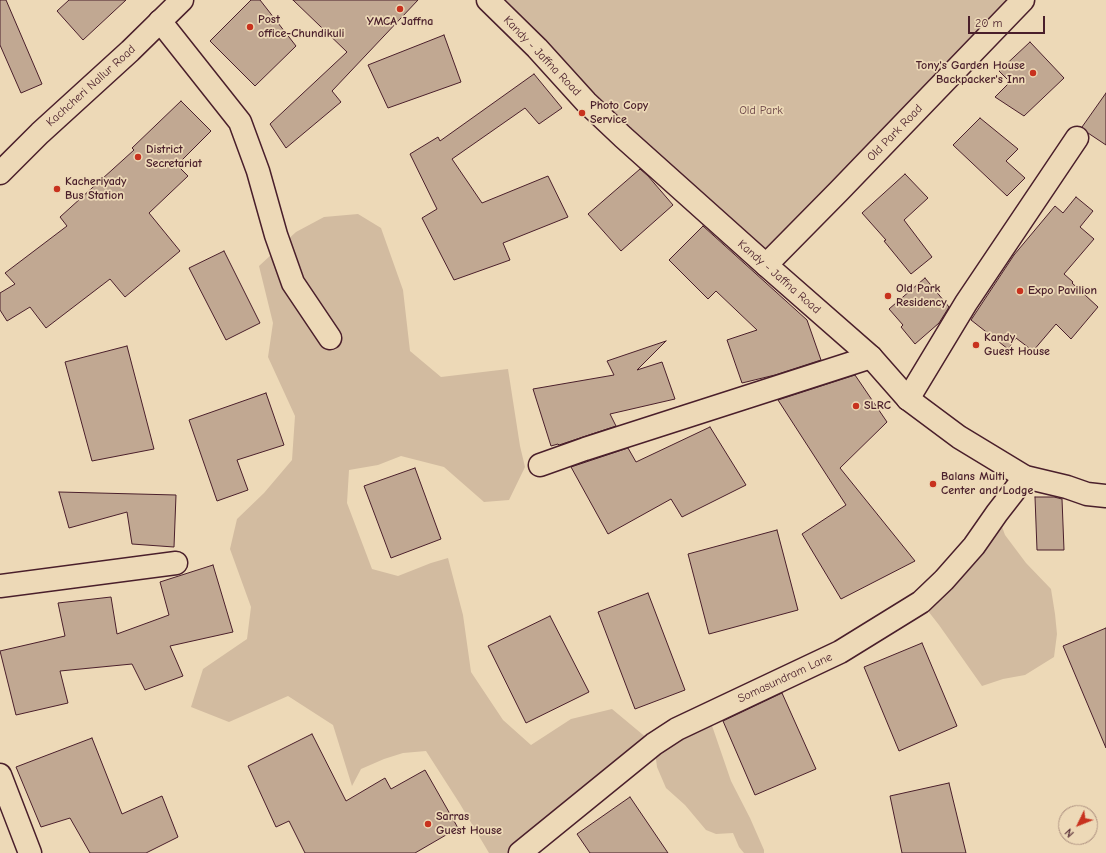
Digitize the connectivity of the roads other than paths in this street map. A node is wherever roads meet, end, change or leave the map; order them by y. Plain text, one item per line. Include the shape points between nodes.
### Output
1 (182, 0) edge
2 (488, 0) edge
3 (1023, 0) edge
4 (160, 21) junction
5 (1077, 138) dead end
6 (0, 173) edge
7 (766, 265) junction
8 (330, 338) dead end
9 (871, 357) junction
10 (908, 399) junction
11 (540, 465) dead end
12 (1025, 477) junction
13 (1106, 496) edge
14 (176, 564) dead end
15 (0, 586) edge
16 (0, 775) edge
17 (30, 853) edge
18 (520, 853) edge

1 - 4 main road, Kachcheri Nallur Road
2 - 7 main road, Kandy - Jaffna Road via 537,48 591,107
3 - 7 main road, Old Park Road
4 - 6 main road, Kachcheri Nallur Road
4 - 8 main road via 240,122 258,170 293,283
5 - 10 main road via 966,303
7 - 9 main road, Kandy - Jaffna Road
9 - 10 main road, Kandy - Jaffna Road
9 - 11 main road
10 - 12 main road, Kandy - Jaffna Road via 959,437
12 - 13 main road, Kandy - Jaffna Road via 1087,494
12 - 18 main road, Somasundram Lane via 974,546 921,602 840,652 677,729 654,744
14 - 15 main road
16 - 17 main road

